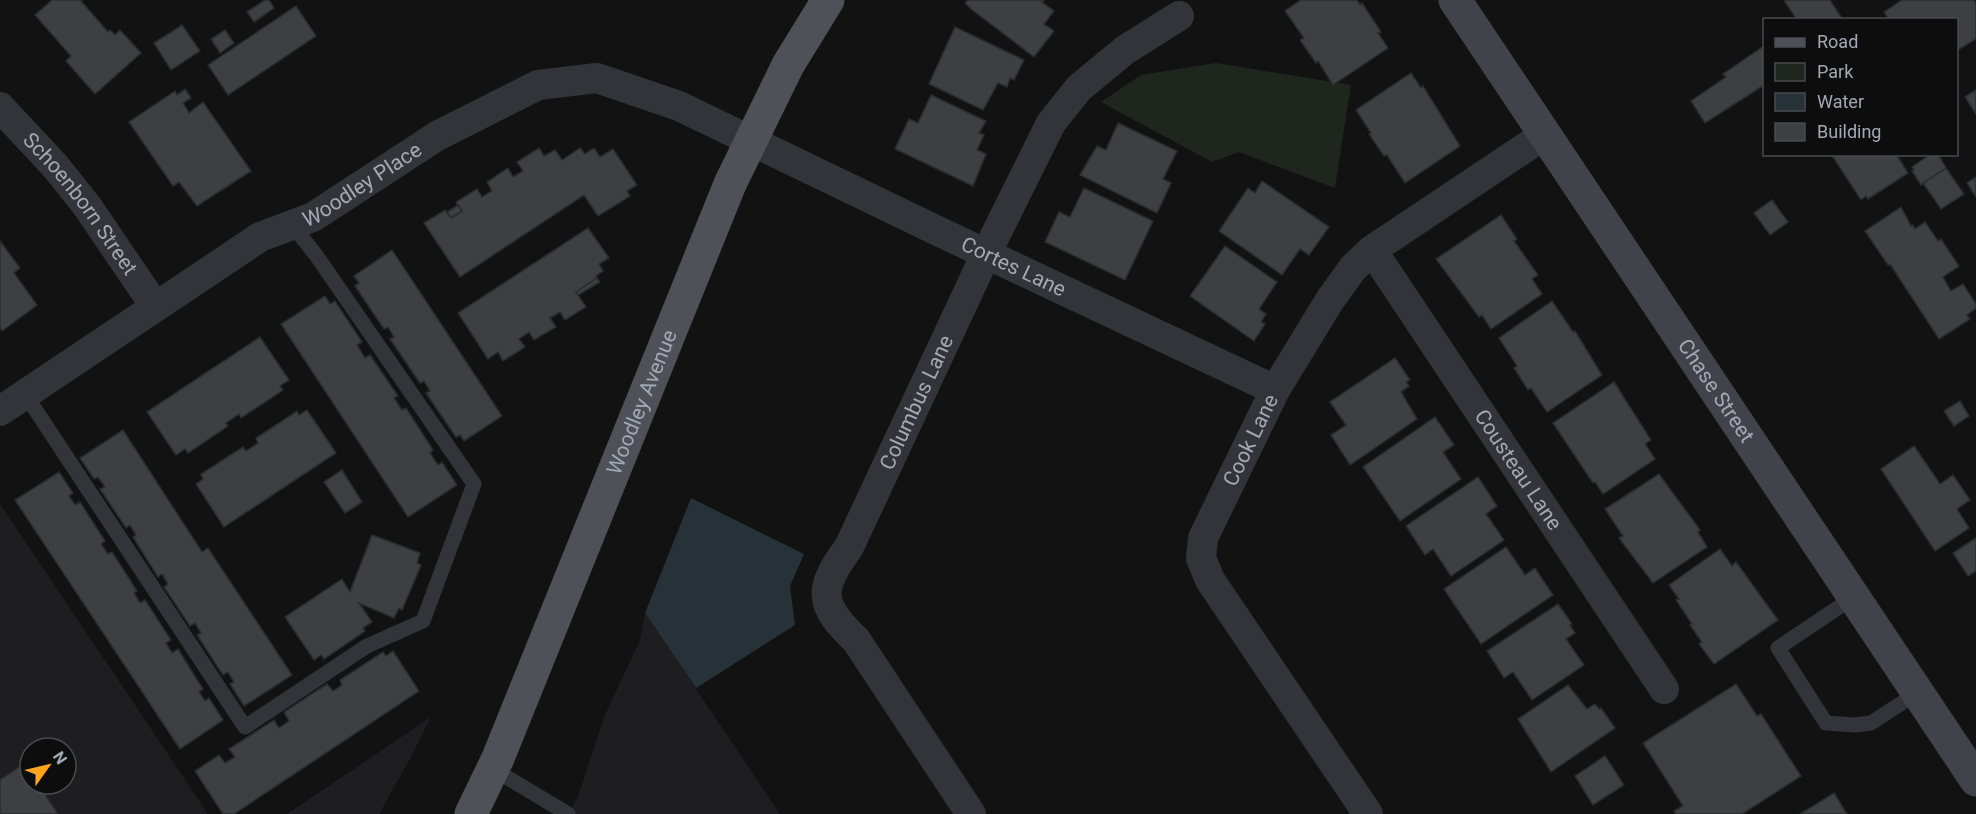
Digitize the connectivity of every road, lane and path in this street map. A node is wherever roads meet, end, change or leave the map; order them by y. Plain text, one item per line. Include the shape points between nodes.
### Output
1 (828, 0) edge
2 (1455, 0) edge
3 (1179, 16) dead end
4 (0, 107) edge
5 (1544, 135) junction
6 (750, 141) junction
7 (292, 225) junction
8 (1372, 250) junction
9 (986, 254) junction
10 (155, 306) junction
11 (1275, 390) junction
12 (25, 394) junction
13 (0, 411) edge
14 (1854, 597) junction
15 (1664, 689) dead end
16 (1917, 693) junction
17 (493, 769) junction
18 (1976, 780) edge
19 (471, 814) edge
20 (568, 814) edge
21 (971, 814) edge
22 (1368, 814) edge

1 - 6 main road, Woodley Avenue via 788,65
2 - 5 street, Chase Street
3 - 9 street, Columbus Lane via 1125,50 1079,88 1051,123
4 - 10 street, Schoenborn Street via 87,206
5 - 8 street, Cook Lane
5 - 14 street, Chase Street
6 - 7 street, Woodley Place via 679,106 597,78 538,86 437,136 313,217
6 - 9 street, Cortes Lane
6 - 17 main road, Woodley Avenue
7 - 10 street, Woodley Place via 260,237
7 - 12 lane via 474,484 423,621 367,646 245,727
8 - 11 street, Cook Lane via 1330,300
8 - 15 street, Cousteau Lane
9 - 11 street, Cortes Lane
9 - 21 street, Columbus Lane via 849,547 828,578 825,597 836,620 856,640
10 - 12 street, Woodley Place
11 - 22 street, Cook Lane via 1203,538 1201,558 1210,580
12 - 13 street, Woodley Place
14 - 16 street, Chase Street
14 - 16 lane via 1778,648 1826,723 1871,723
16 - 18 street, Chase Street
17 - 19 main road, Woodley Avenue
17 - 20 lane

